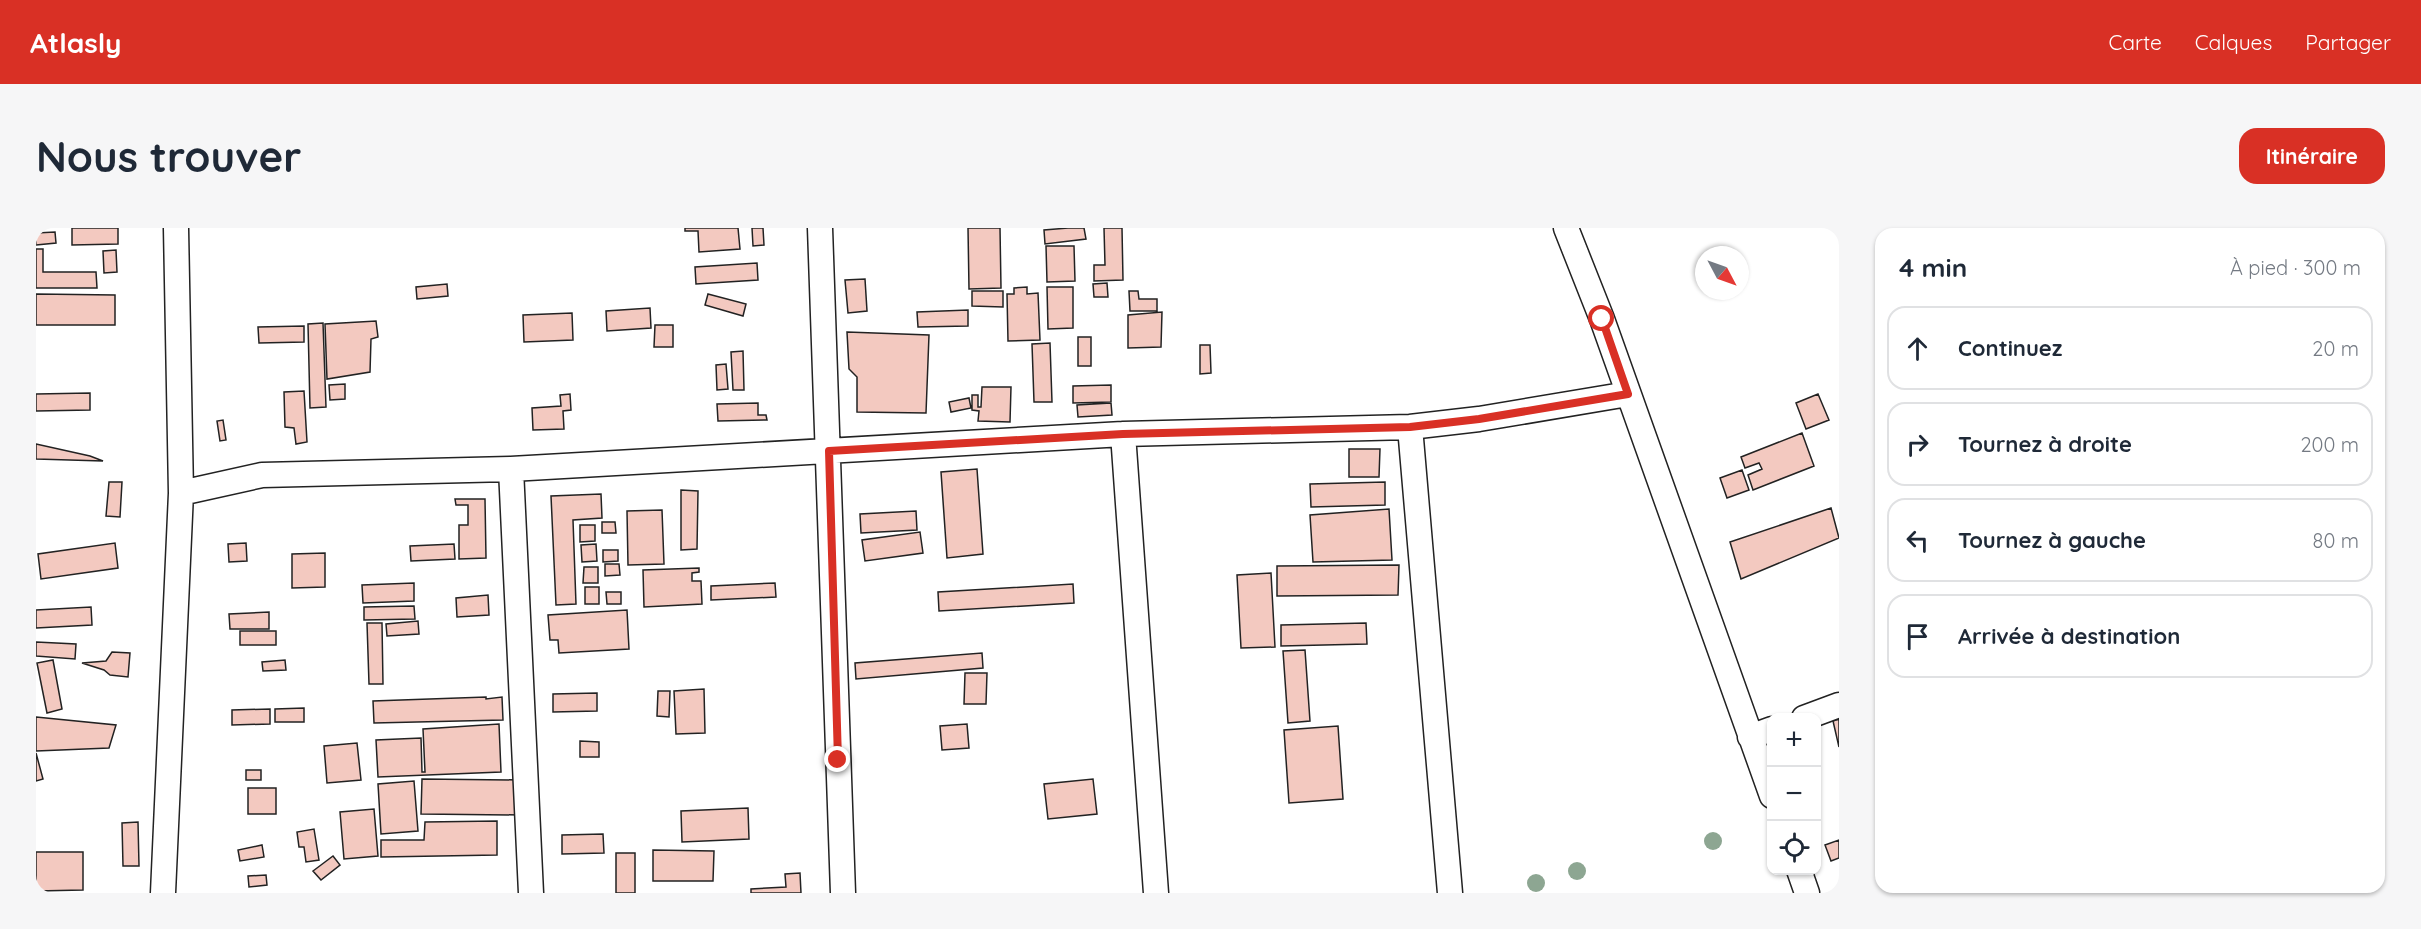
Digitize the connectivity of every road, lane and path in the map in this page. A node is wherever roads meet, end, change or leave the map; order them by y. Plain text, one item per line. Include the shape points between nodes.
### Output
1 (176, 228) edge
2 (820, 228) edge
3 (1566, 228) edge
4 (1628, 394) junction
5 (1410, 427) junction
6 (1123, 434) junction
7 (829, 451) junction
8 (511, 469) junction
9 (181, 493) junction
10 (1839, 705) edge
11 (1816, 713) edge
12 (1761, 733) edge
13 (1767, 767) edge
14 (1801, 875) edge
15 (163, 893) edge
16 (531, 893) edge
17 (843, 893) edge
18 (1156, 893) edge
19 (1450, 893) edge
20 (1808, 893) edge

1 - 9 street
2 - 7 street
3 - 4 street
4 - 5 street
4 - 12 street
5 - 6 street
5 - 19 street
6 - 7 street
6 - 18 street
7 - 8 street
7 - 17 street
8 - 9 street via 262,475
8 - 16 street
9 - 15 street
10 - 11 street
12 - 13 street
14 - 20 street

